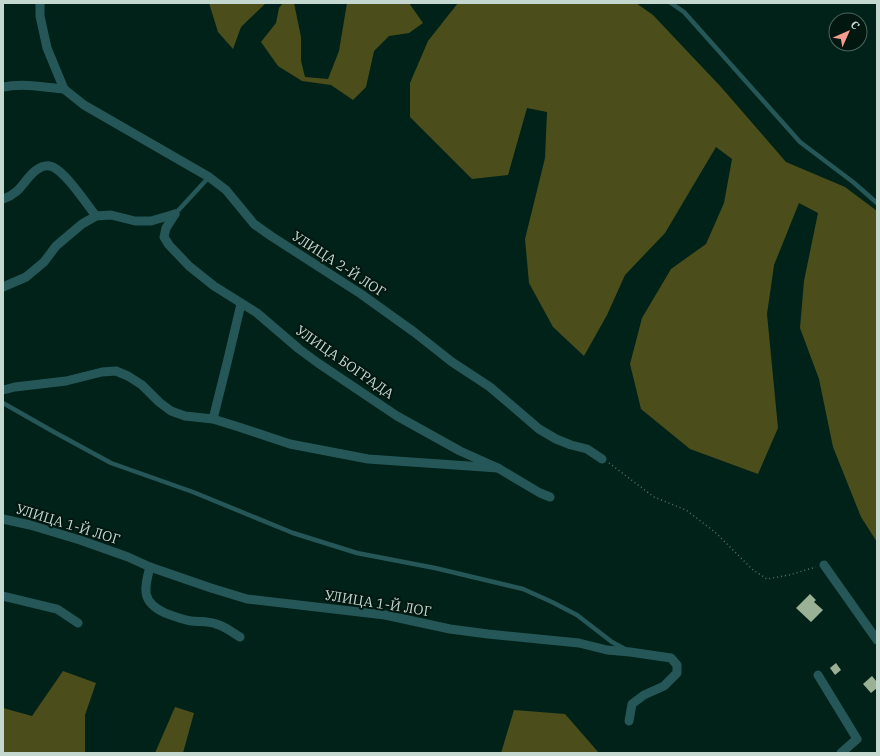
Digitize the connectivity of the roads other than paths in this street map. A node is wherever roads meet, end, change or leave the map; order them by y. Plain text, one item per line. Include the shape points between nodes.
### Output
1 (40, 3) edge
2 (671, 3) edge
3 (3, 87) edge
4 (64, 89) junction
5 (209, 177) junction
6 (3, 199) edge
7 (877, 203) edge
8 (175, 214) junction
9 (96, 216) junction
10 (3, 287) edge
11 (242, 304) junction
12 (3, 390) edge
13 (3, 402) edge
14 (213, 419) junction
15 (602, 459) road end
16 (498, 468) junction
17 (550, 497) dead end
18 (3, 519) edge
19 (824, 564) road end
20 (150, 567) junction
21 (3, 596) edge
22 (78, 623) dead end
23 (240, 637) dead end
24 (877, 640) edge
25 (630, 652) junction
26 (818, 675) dead end
27 (629, 721) dead end
28 (841, 753) edge

1 - 4 street via 47,48
2 - 7 lane via 684,12 800,142
3 - 4 street via 23,85
4 - 5 street, УЛИЦА 2-Й ЛОГ via 84,105
5 - 8 lane
5 - 15 street, УЛИЦА 2-Й ЛОГ via 226,190 254,224 361,294 490,387 539,429 556,439 587,449
6 - 9 street via 18,191 43,166 52,167 65,176
8 - 9 street via 151,221 135,221 111,215
8 - 11 street, УЛИЦА БОГРАДА via 166,228 164,237 169,245 189,266
9 - 10 street via 56,246 44,262 26,277
11 - 14 street
11 - 16 street, УЛИЦА БОГРАДА via 257,313 299,349 397,416 460,451
12 - 14 street via 116,371 142,385 171,411 185,416
13 - 25 lane via 111,463 193,492 293,533 357,553 523,589 577,615 612,642
14 - 16 street via 290,444 368,459
16 - 17 street, УЛИЦА БОГРАДА
18 - 20 street, УЛИЦА 1-Й ЛОГ via 80,540
19 - 24 street
20 - 23 street via 146,593 148,601 155,608 190,621 215,623
20 - 25 street, УЛИЦА 1-Й ЛОГ via 247,599 372,613 450,629 579,643
21 - 22 street via 57,609
25 - 27 street, УЛИЦА 1-Й ЛОГ via 671,658 677,665 677,673 664,686 632,704
26 - 28 street via 857,739

